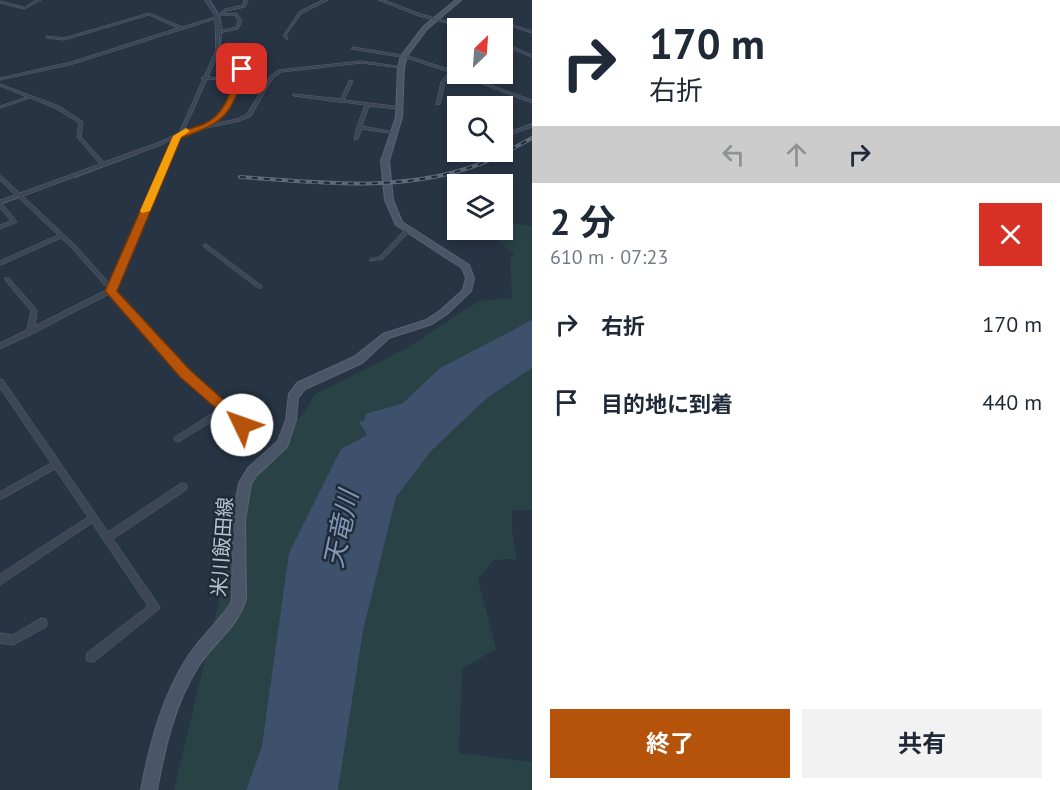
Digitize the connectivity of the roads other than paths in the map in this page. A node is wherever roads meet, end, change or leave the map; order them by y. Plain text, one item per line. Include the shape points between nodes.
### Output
1 (39, 0) edge
2 (207, 0) edge
3 (246, 0) edge
4 (326, 0) edge
5 (381, 0) edge
6 (459, 0) edge
7 (0, 2) edge
8 (219, 16) junction
9 (434, 19) junction
10 (447, 22) edge
11 (513, 26) edge
12 (181, 28) junction
13 (218, 32) junction
14 (532, 32) edge
15 (47, 37) dead end
16 (287, 38) dead end
17 (353, 48) dead end
18 (513, 48) edge
19 (532, 56) edge
20 (403, 62) junction
21 (447, 70) edge
22 (447, 76) edge
23 (203, 78) junction
24 (0, 79) edge
25 (351, 81) dead end
26 (484, 84) edge
27 (0, 86) edge
28 (294, 95) dead end
29 (30, 97) junction
30 (341, 102) junction
31 (532, 102) edge
32 (438, 104) dead end
33 (367, 105) junction
34 (0, 107) edge
35 (400, 108) junction
36 (532, 124) edge
37 (210, 125) junction
38 (359, 127) junction
39 (513, 133) edge
40 (394, 134) junction
41 (178, 136) junction
42 (356, 139) dead end
43 (103, 164) junction
44 (0, 177) edge
45 (20, 195) junction
46 (0, 203) edge
47 (0, 227) edge
48 (408, 230) junction
49 (62, 236) junction
50 (206, 246) dead end
51 (372, 260) dead end
52 (1, 263) edge
53 (7, 279) dead end
54 (260, 287) dead end
55 (111, 291) junction
56 (30, 332) junction
57 (0, 346) edge
58 (0, 382) edge
59 (225, 410) junction
60 (242, 425) dead end
61 (178, 439) dead end
62 (56, 464) junction
63 (183, 487) dead end
64 (0, 496) edge
65 (93, 518) junction
66 (108, 538) junction
67 (0, 580) edge
68 (42, 623) dead end
69 (0, 638) edge
70 (91, 657) dead end
71 (149, 790) edge

1 - 7 street via 24,8
2 - 8 street
3 - 8 street via 244,6
4 - 16 street via 300,13 284,35
5 - 9 street
6 - 9 main road
8 - 12 street
8 - 13 street
8 - 13 street via 236,15 240,21 237,28
9 - 10 street
9 - 20 main road
11 - 14 street
12 - 15 street via 149,14 64,39
12 - 24 street via 72,63
13 - 23 street via 218,50
17 - 20 street
18 - 19 street
20 - 21 street
20 - 35 main road, 米川飯田線
20 - 37 street via 280,71 271,77 249,115
22 - 32 street via 442,82
23 - 37 street via 222,79 227,68 242,69 229,105
23 - 41 street
25 - 30 street
26 - 31 street
27 - 29 street
28 - 30 street
29 - 34 street
29 - 43 street via 57,107 81,123 79,137
30 - 33 street
33 - 35 street
33 - 38 street
35 - 40 main road, 米川飯田線
36 - 39 street
37 - 41 street
38 - 40 street
38 - 42 street
40 - 48 main road, 米川飯田線 via 386,161 387,190 394,215
41 - 43 street
41 - 55 street
43 - 45 street
44 - 45 street
45 - 46 street
45 - 49 street
46 - 47 street via 14,222
48 - 51 street via 381,258
48 - 71 main road, 米川飯田線 via 466,267 470,278 467,291 429,322 386,336 358,360 301,386 293,397 283,444 245,483 239,520 236,609 194,661 172,699 159,736
49 - 52 street
49 - 55 street
50 - 54 street
53 - 56 street via 34,311
55 - 56 street
55 - 59 street via 185,374
56 - 57 street
58 - 62 street
59 - 60 street
59 - 61 street
62 - 64 street
62 - 65 street
63 - 66 street
65 - 66 street
65 - 67 street
66 - 70 street via 155,608
68 - 69 street via 13,640

